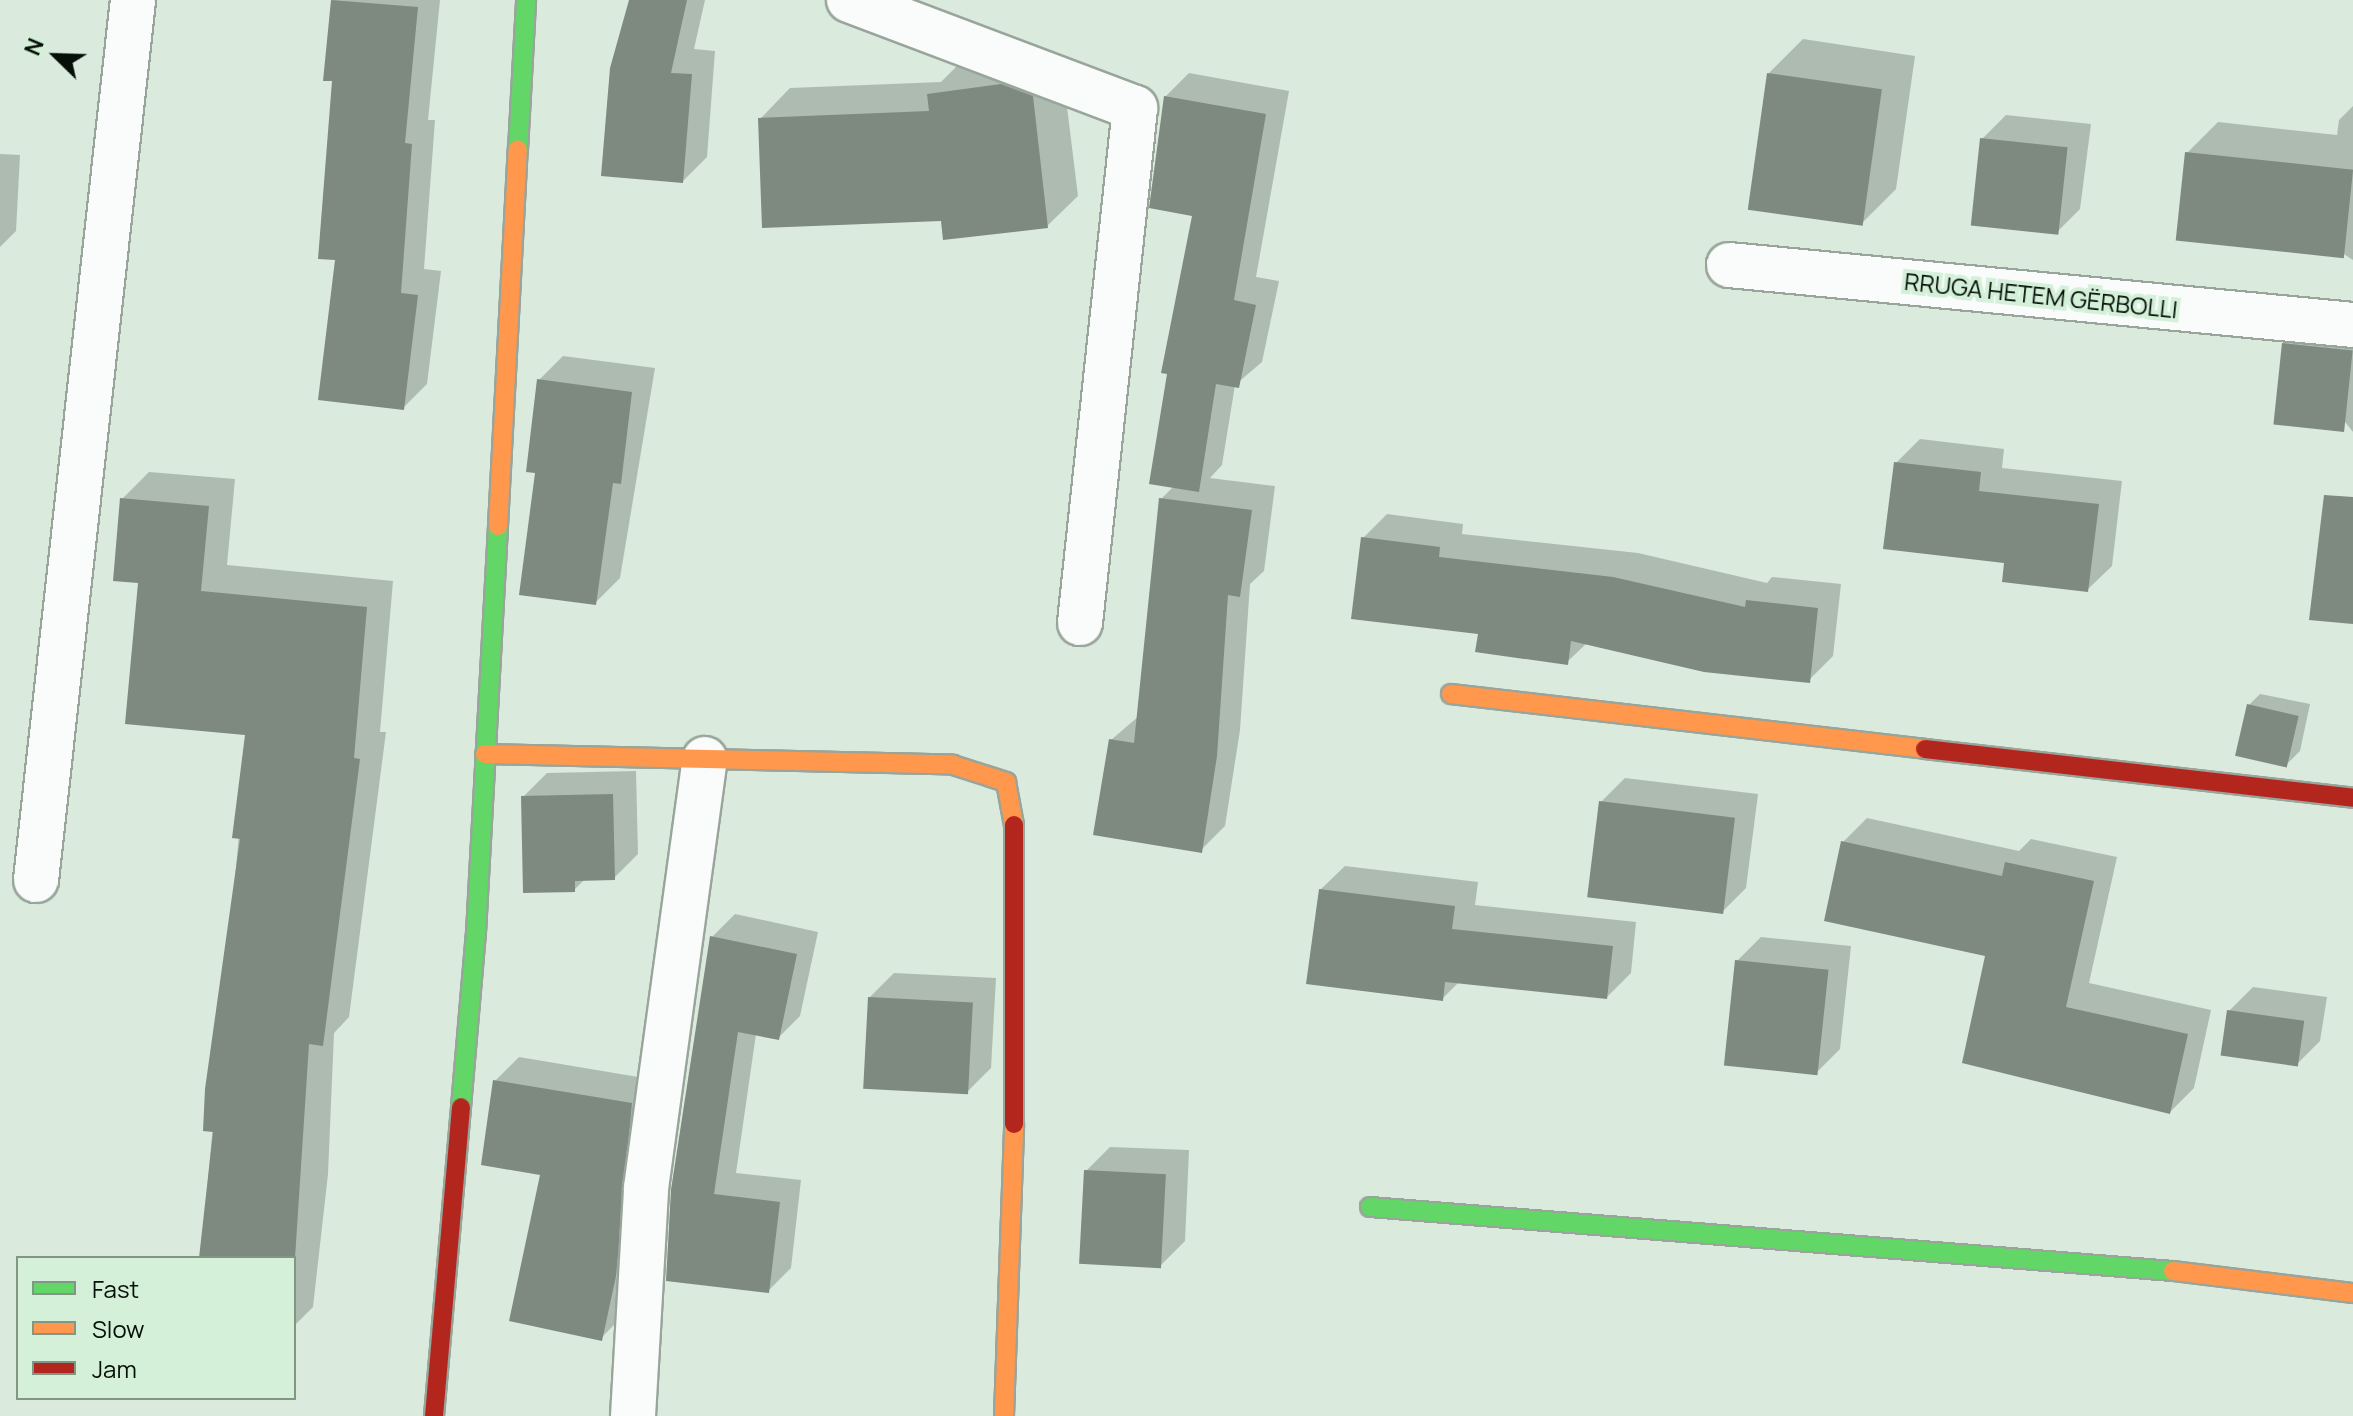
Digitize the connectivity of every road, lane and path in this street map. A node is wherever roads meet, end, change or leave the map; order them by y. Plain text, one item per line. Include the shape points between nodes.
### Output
1 (133, 0) edge
2 (526, 0) edge
3 (849, 0) edge
4 (1729, 265) dead end
5 (2353, 325) edge
6 (1080, 623) dead end
7 (1451, 694) dead end
8 (485, 754) junction
9 (705, 759) junction
10 (2353, 798) edge
11 (36, 880) dead end
12 (1370, 1207) dead end
13 (2353, 1293) edge
14 (434, 1416) edge
15 (633, 1416) edge
16 (1004, 1416) edge

1 - 11 street
2 - 8 street
3 - 6 street via 1135,108
4 - 5 street, RRUGA HETEM GËRBOLLI
7 - 10 street
8 - 9 street
8 - 14 street via 476,933
9 - 15 street via 646,1188
9 - 16 street via 953,765 1006,782 1014,813 1014,1159
12 - 13 street via 2164,1270

